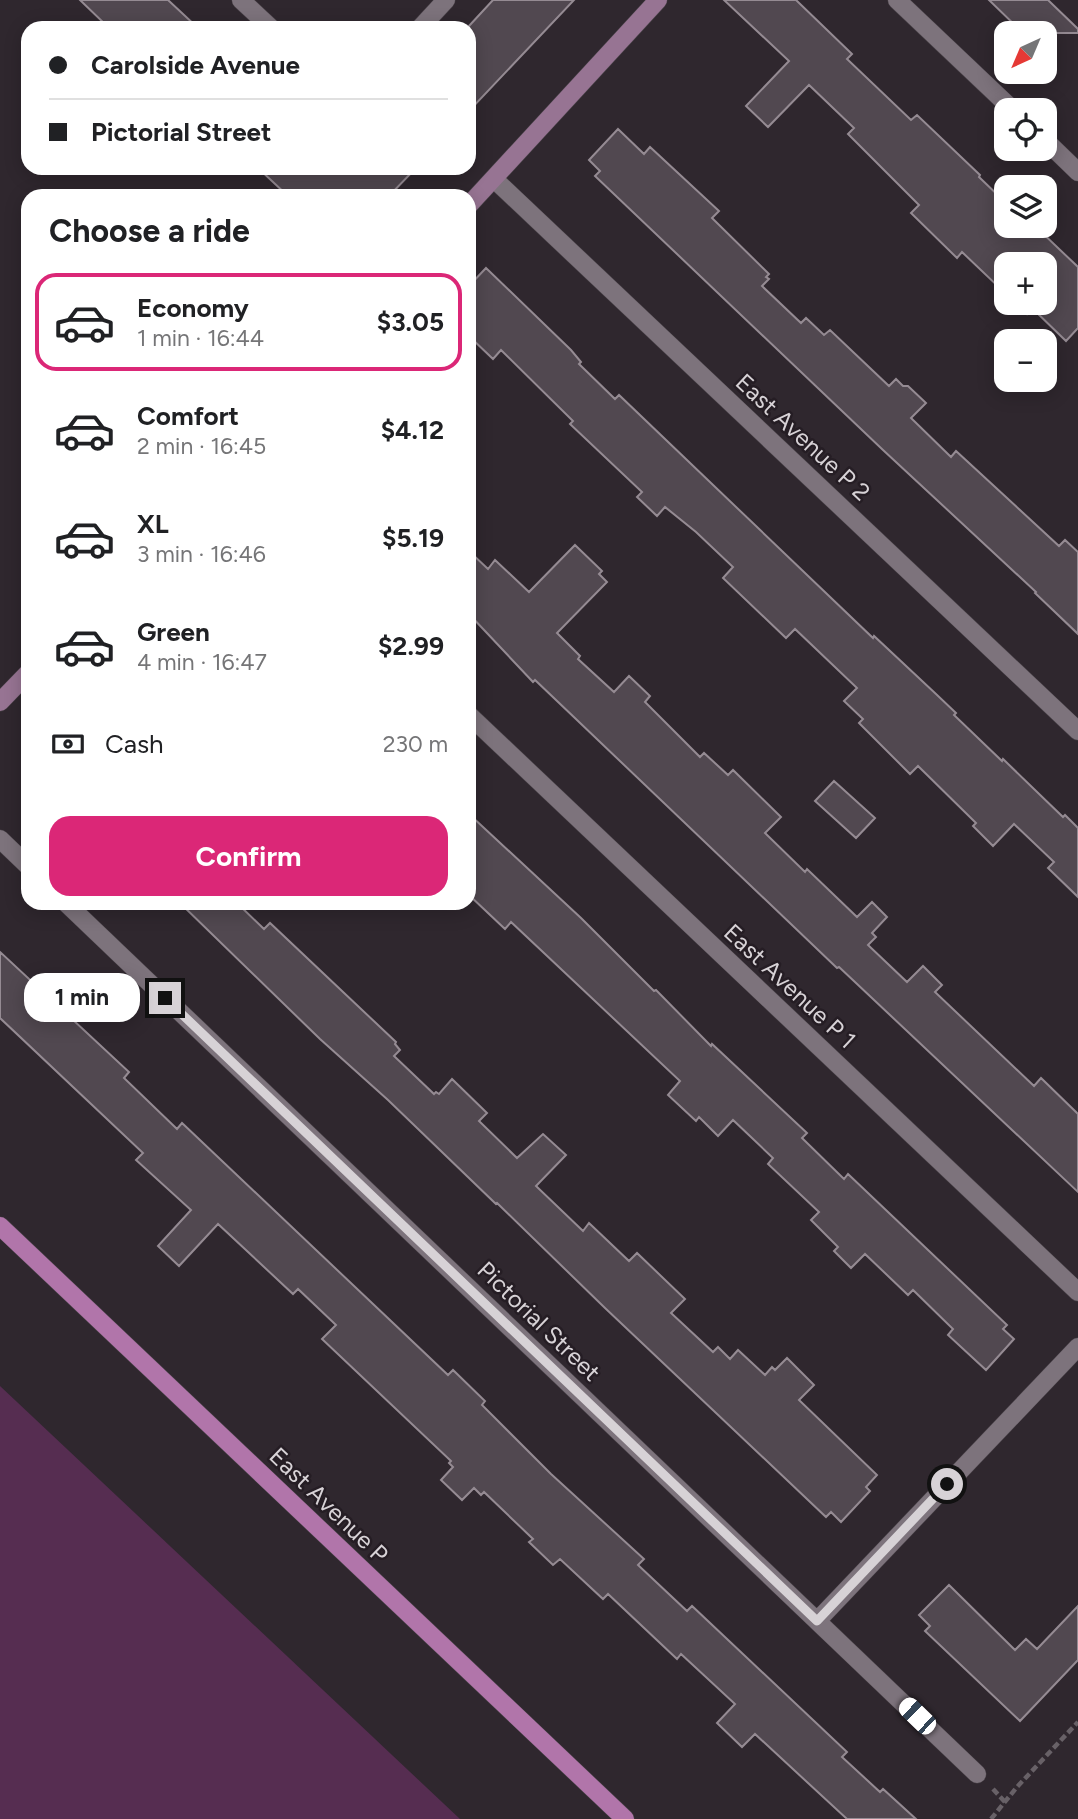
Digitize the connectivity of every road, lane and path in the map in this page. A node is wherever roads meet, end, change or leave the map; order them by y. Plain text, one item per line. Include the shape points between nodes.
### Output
1 (241, 0) edge
2 (446, 0) edge
3 (658, 0) edge
4 (897, 0) edge
5 (264, 21) edge
6 (426, 21) edge
7 (1000, 98) edge
8 (1057, 152) edge
9 (1078, 172) edge
10 (494, 179) junction
11 (476, 198) edge
12 (21, 680) edge
13 (0, 702) edge
14 (476, 722) edge
15 (1078, 731) edge
16 (0, 839) edge
17 (21, 859) edge
18 (73, 910) edge
19 (0, 1226) edge
20 (1078, 1292) edge
21 (1078, 1347) edge
22 (817, 1621) junction
23 (1078, 1722) edge
24 (977, 1774) joint
25 (1006, 1801) junction
26 (625, 1819) edge
27 (991, 1819) edge

1 - 5 street
2 - 6 street
3 - 10 street
4 - 7 street
8 - 9 street
10 - 11 street
10 - 15 street, East Avenue P 2
12 - 13 street
14 - 20 street, East Avenue P 1
16 - 17 street
18 - 22 street, Pictorial Street
19 - 26 main road, East Avenue P
21 - 22 street
22 - 24 street, Pictorial Street
23 - 25 path
24 - 25 path
25 - 27 path

